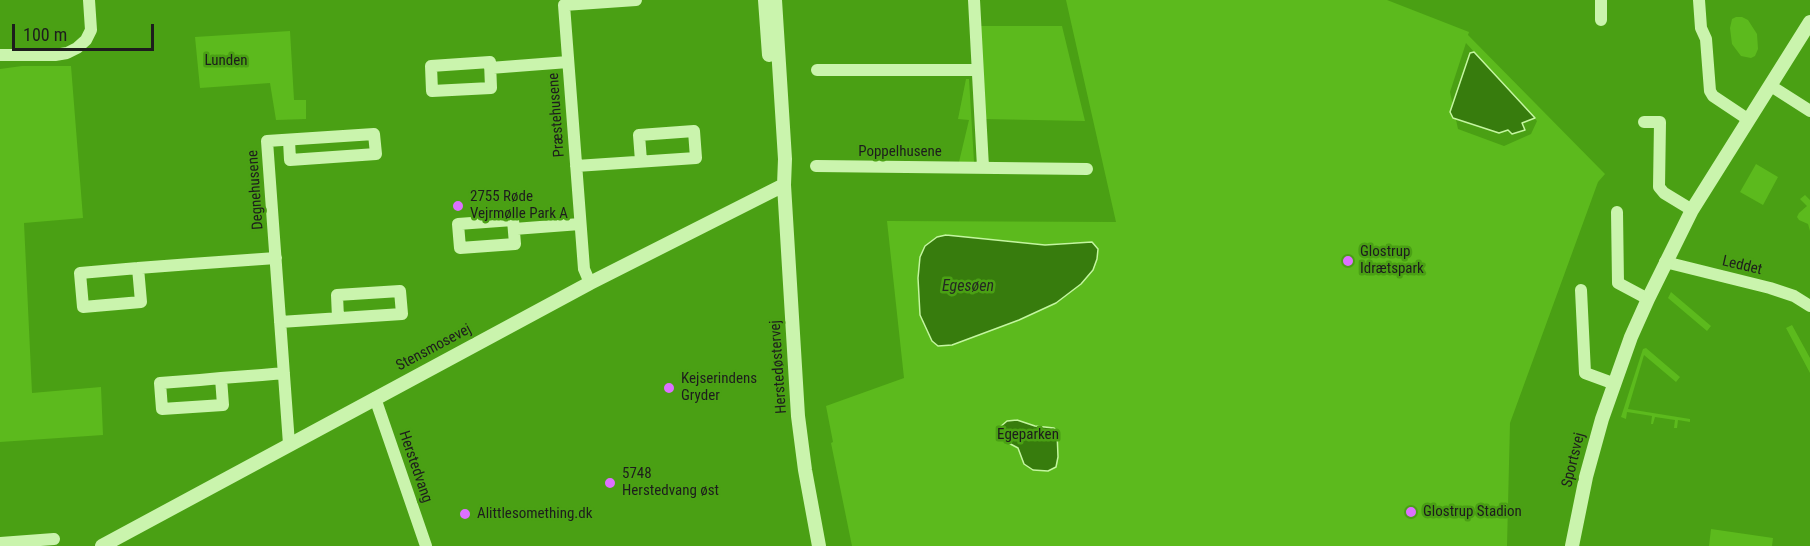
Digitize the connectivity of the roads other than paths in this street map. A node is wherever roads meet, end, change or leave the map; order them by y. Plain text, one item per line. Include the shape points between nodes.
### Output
1 (89, 0) edge
2 (636, 0) edge
3 (765, 0) edge
4 (775, 0) edge
5 (974, 0) edge
6 (1601, 0) edge
7 (1699, 0) edge
8 (614, 1) edge
9 (1601, 20) dead end
10 (1810, 22) edge
11 (0, 55) edge
12 (568, 62) junction
13 (490, 68) junction
14 (817, 70) dead end
15 (977, 70) junction
16 (1771, 86) junction
17 (1810, 111) edge
18 (1749, 120) junction
19 (1644, 122) dead end
20 (289, 140) junction
21 (641, 161) junction
22 (576, 166) junction
23 (816, 166) dead end
24 (983, 167) junction
25 (1087, 169) dead end
26 (784, 185) junction
27 (1692, 210) junction
28 (1617, 212) dead end
29 (580, 224) junction
30 (514, 228) junction
31 (276, 258) junction
32 (1665, 262) junction
33 (138, 268) junction
34 (590, 283) junction
35 (1581, 290) dead end
36 (1648, 299) junction
37 (1810, 306) edge
38 (338, 318) junction
39 (280, 322) junction
40 (284, 373) junction
41 (221, 378) junction
42 (1615, 384) junction
43 (375, 398) junction
44 (289, 444) junction
45 (54, 539) dead end
46 (0, 543) edge
47 (102, 546) edge
48 (426, 546) edge
49 (819, 546) edge
50 (1572, 546) edge

1 - 11 street via 91,30 77,48 55,55
2 - 8 street, Præstehusene
3 - 26 street, Herstedøstervej via 776,156
4 - 26 street, Herstedøstervej
5 - 15 street
6 - 9 street
7 - 18 street via 1710,91
8 - 12 street, Præstehusene via 564,4
10 - 16 street, Sportsvej
12 - 13 street, Præstehusene
12 - 22 street, Præstehusene
13 - 13 street, Præstehusene via 490,62 431,66 432,91 491,88
14 - 15 street
15 - 24 street
16 - 17 street
16 - 18 street, Sportsvej
18 - 27 street, Sportsvej
19 - 27 street via 1660,123 1659,187
20 - 20 street, Degnehusene via 374,134 376,154 290,160
20 - 31 street, Degnehusene via 267,141
21 - 21 street, Præstehusene via 696,158 694,131 639,135
21 - 22 street, Præstehusene
22 - 29 street, Præstehusene
23 - 24 street, Poppelhusene
24 - 25 street, Poppelhusene
26 - 34 street, Stensmosevej
26 - 49 street, Herstedøstervej via 799,423
27 - 32 street, Sportsvej
28 - 36 street via 1618,283
29 - 30 street
29 - 34 street, Præstehusene via 584,269
30 - 30 street via 513,220 458,224 460,248 515,244
31 - 33 street
31 - 39 street, Degnehusene
32 - 36 street, Sportsvej
32 - 37 street, Leddet via 1770,288
33 - 33 street via 80,273 83,307 141,302
34 - 43 street, Stensmosevej
35 - 42 street via 1585,373
36 - 42 street, Sportsvej
38 - 38 street via 402,314 400,291 337,295
38 - 39 street
39 - 40 street, Degnehusene
40 - 41 street
40 - 44 street, Degnehusene
41 - 41 street via 160,383 162,409 223,405
42 - 50 street, Sportsvej via 1589,466
43 - 44 street, Stensmosevej
43 - 48 street, Herstedvang
44 - 47 street, Stensmosevej
45 - 46 street

